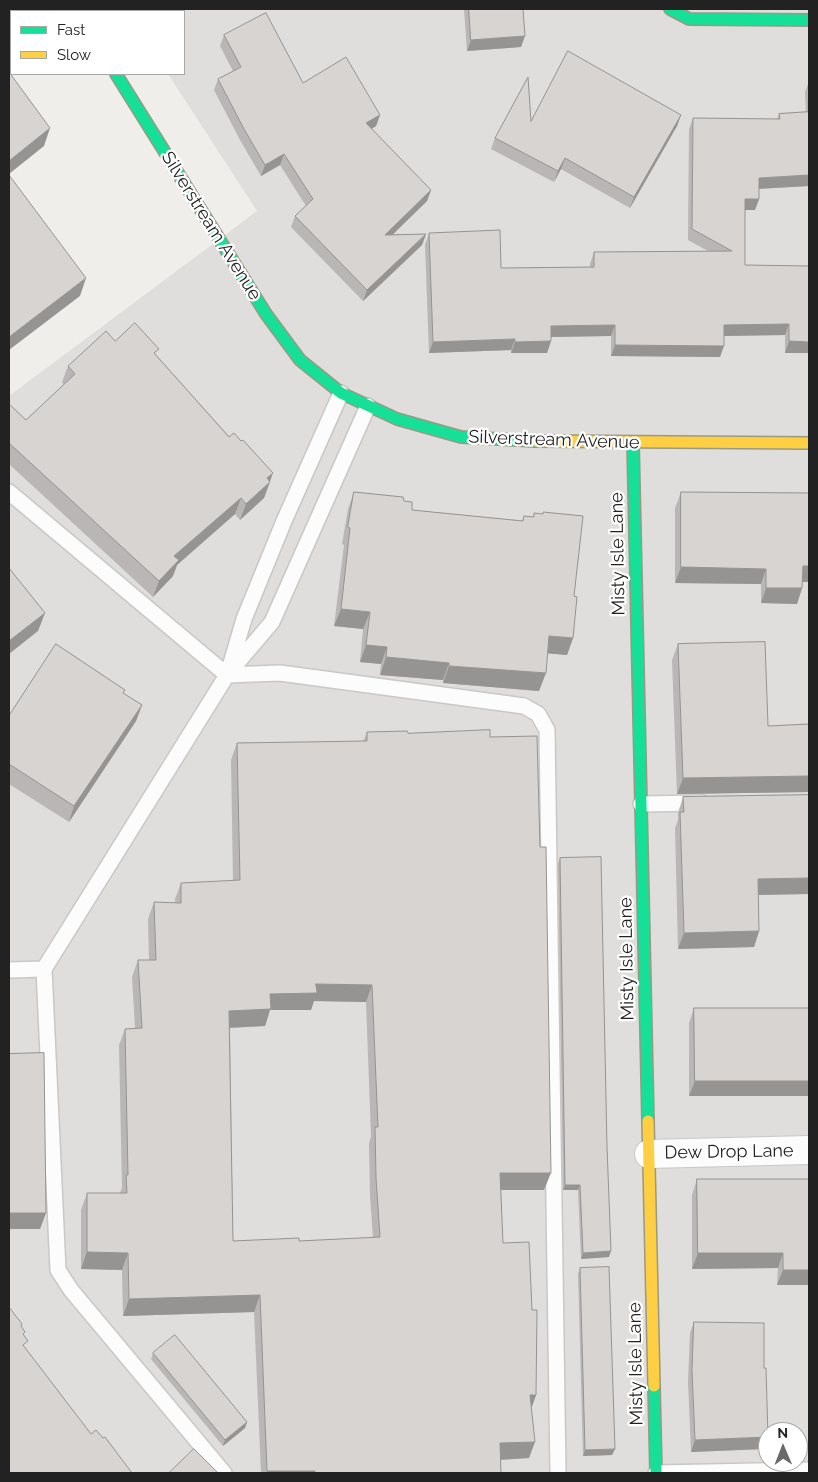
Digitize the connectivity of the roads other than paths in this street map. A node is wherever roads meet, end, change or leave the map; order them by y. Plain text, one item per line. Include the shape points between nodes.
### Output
1 (670, 9) edge
2 (809, 20) edge
3 (117, 75) edge
4 (341, 393) junction
5 (368, 406) junction
6 (633, 443) junction
7 (809, 443) edge
8 (9, 492) edge
9 (227, 675) junction
10 (720, 802) edge
11 (641, 804) junction
12 (44, 969) junction
13 (9, 970) edge
14 (809, 1150) edge
15 (649, 1154) junction
16 (809, 1470) edge
17 (224, 1473) edge
18 (558, 1473) edge
19 (656, 1473) edge

1 - 2 street via 690,19
3 - 4 street, Silverstream Avenue via 266,314 300,360
4 - 5 street, Silverstream Avenue
4 - 9 lane via 276,538 244,619
5 - 6 street, Silverstream Avenue via 397,419 461,437
5 - 9 lane via 272,622
6 - 7 street, Silverstream Avenue
6 - 11 street, Misty Isle Lane
8 - 9 lane
9 - 12 lane
9 - 18 lane via 280,673 524,706 538,714 547,730
10 - 11 lane
11 - 15 street, Misty Isle Lane
12 - 13 lane
12 - 17 lane via 58,1270 70,1290
14 - 15 street, Dew Drop Lane
15 - 19 street, Misty Isle Lane
16 - 19 lane

